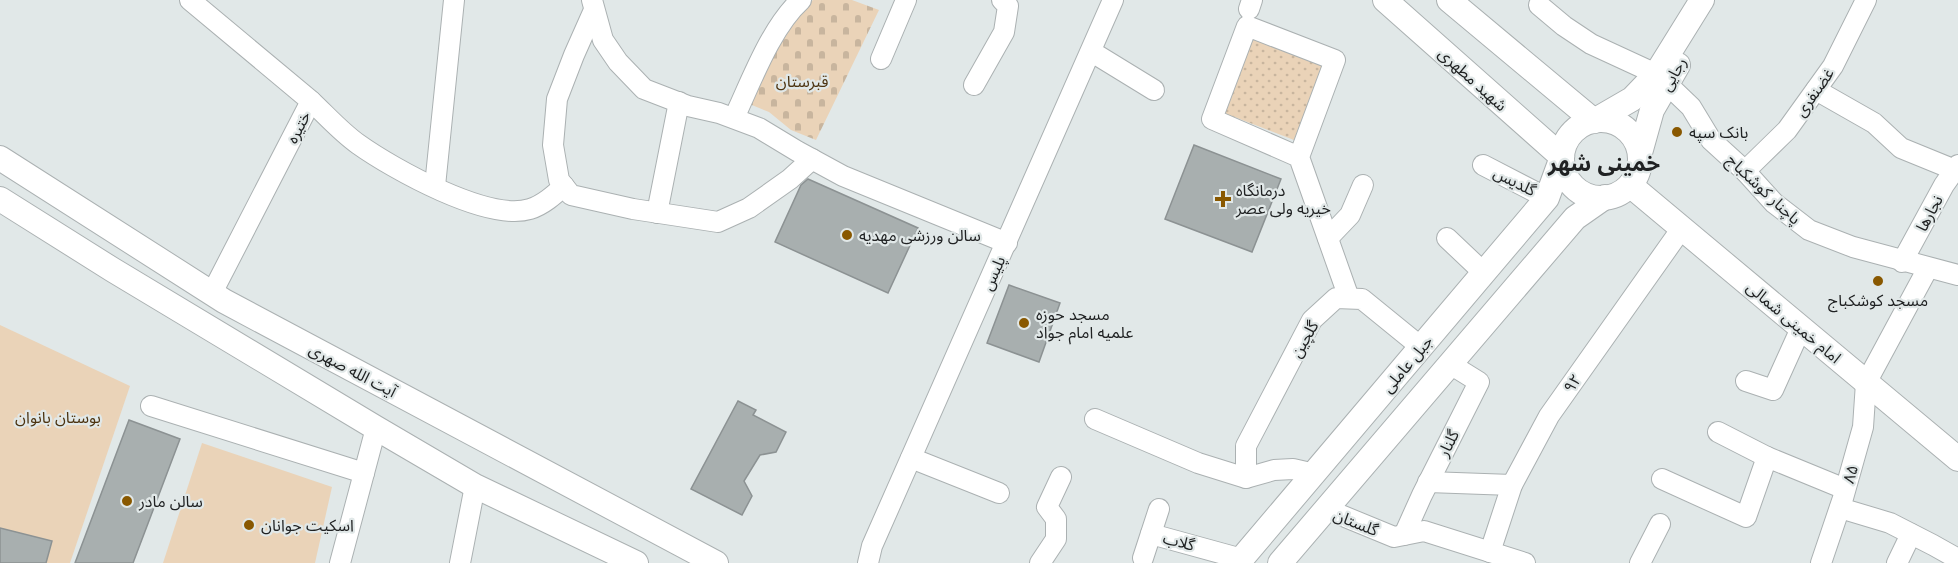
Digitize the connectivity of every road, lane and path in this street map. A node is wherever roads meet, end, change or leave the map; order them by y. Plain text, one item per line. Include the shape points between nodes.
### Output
1 (190, 0) edge
2 (454, 0) edge
3 (801, 0) edge
4 (906, 0) edge
5 (1002, 0) edge
6 (1113, 0) edge
7 (1384, 0) edge
8 (1449, 0) edge
9 (1702, 0) edge
10 (1719, 0) edge
11 (1866, 0) edge
12 (1535, 2) edge
13 (593, 5) edge
14 (1092, 52) junction
15 (880, 59) dead end
16 (1661, 79) junction
17 (974, 85) dead end
18 (1154, 90) dead end
19 (1816, 90) junction
20 (311, 101) junction
21 (680, 102) junction
22 (734, 118) junction
23 (1594, 120) junction
24 (1640, 153) junction
25 (1299, 157) junction
26 (1562, 157) junction
27 (0, 158) edge
28 (812, 159) junction
29 (1482, 165) dead end
30 (1956, 168) edge
31 (1745, 171) junction
32 (1630, 184) junction
33 (1363, 185) dead end
34 (435, 186) junction
35 (564, 186) junction
36 (1605, 197) junction
37 (0, 199) edge
38 (1544, 201) junction
39 (657, 213) junction
40 (1682, 228) junction
41 (1566, 229) junction
42 (1328, 238) junction
43 (1447, 238) dead end
44 (1007, 243) junction
45 (1902, 262) junction
46 (1928, 268) junction
47 (1484, 273) junction
48 (1958, 275) edge
49 (212, 293) junction
50 (1349, 298) junction
51 (1801, 328) junction
52 (1421, 347) junction
53 (1450, 364) junction
54 (1746, 381) dead end
55 (1866, 382) junction
56 (151, 406) dead end
57 (1095, 419) dead end
58 (376, 429) junction
59 (1718, 432) dead end
60 (1767, 457) junction
61 (911, 458) junction
62 (1958, 459) edge
63 (364, 473) junction
64 (1315, 474) junction
65 (1061, 477) dead end
66 (1246, 478) junction
67 (1662, 479) dead end
68 (1428, 482) junction
69 (1512, 485) junction
70 (475, 486) junction
71 (999, 493) dead end
72 (1842, 498) junction
73 (1159, 509) dead end
74 (1326, 509) junction
75 (1660, 524) dead end
76 (1151, 534) junction
77 (1911, 534) junction
78 (1404, 535) junction
79 (870, 554) edge
80 (1479, 554) edge
81 (1143, 558) dead end
82 (1958, 559) edge
83 (1240, 561) edge
84 (340, 563) edge
85 (460, 563) edge
86 (636, 563) edge
87 (716, 563) edge
88 (854, 563) edge
89 (1040, 563) edge
90 (1280, 563) edge
91 (1525, 563) edge
92 (1640, 563) edge
93 (1821, 563) edge
94 (1897, 563) edge

1 - 20 street, ختیره
2 - 34 street
3 - 22 street via 768,45
4 - 15 street
5 - 17 street via 1008,6 1004,32
6 - 14 street, پلیس
7 - 26 main road, شهید مطهری
8 - 23 main road
9 - 16 main road, رجایی
10 - 16 main road, رجایی
11 - 19 street, غضنفری via 1833,66
12 - 16 street, پاچنار کوشکباج via 1591,44
13 - 21 street via 603,40 618,62 644,88
13 - 35 street via 557,99 553,145 559,180
14 - 18 street
14 - 44 street, پلیس
16 - 23 main road, رجایی
16 - 24 main road, رجایی
16 - 31 street, پاچنار کوشکباج via 1691,107 1711,140
19 - 30 street via 1874,123 1901,148
19 - 31 street, غضنفری via 1787,130
20 - 34 street via 357,144
20 - 49 street, ختیره
21 - 22 street
21 - 39 street
22 - 28 street
23 - 24 main road via 1618,124 1632,136
23 - 26 main road via 1572,133
24 - 32 main road via 1640,164
25 - 25 street via 1335,60 1247,26 1212,120
25 - 42 street
26 - 36 main road via 1567,176 1580,191
26 - 38 main road, جبل عاملی
27 - 49 main road, آیت الله صهری
28 - 39 street via 749,208 718,222
28 - 44 street via 843,176
29 - 38 street, گلدیس
30 - 45 street, نجارها
31 - 45 street, پاچنار کوشکباج via 1774,203 1809,230
32 - 36 main road
32 - 40 main road, امام خمینی شمالی
33 - 42 street via 1350,215
34 - 35 street via 464,201 506,211 530,209
35 - 39 street via 571,195
36 - 41 main road, جبل عاملی
37 - 58 main road
38 - 41 main road via 1563,213
38 - 47 main road, جبل عاملی
40 - 51 main road, امام خمینی شمالی
40 - 69 street, ۹۲ via 1549,416
41 - 53 main road, جبل عاملی
42 - 50 street
43 - 47 street
44 - 61 street, پلیس
45 - 46 street, پاچنار کوشکباج
46 - 48 street, پاچنار کوشکباج
46 - 55 street
47 - 52 main road, جبل عاملی
49 - 87 main road, آیت الله صهری
50 - 52 street via 1362,299
50 - 66 street, گلچین via 1336,298 1312,320 1246,446
51 - 54 street via 1773,390
51 - 55 main road, امام خمینی شمالی
52 - 64 main road, جبل عاملی
53 - 68 street, گلنار via 1479,382
53 - 74 main road, جبل عاملی
55 - 62 main road, امام خمینی شمالی
55 - 72 street, ۸۵ via 1863,427
56 - 63 street
57 - 66 street via 1198,463
58 - 63 street
58 - 70 main road
59 - 60 street
60 - 67 street via 1746,518
60 - 72 street
61 - 71 street
61 - 79 street, پلیس
63 - 84 street
64 - 66 street via 1274,470
64 - 83 main road, جبل عاملی
65 - 89 street via 1047,507 1056,519 1056,539
68 - 69 street
68 - 78 street, گلنار
69 - 80 street, ۹۲
70 - 85 street
70 - 86 main road
72 - 77 street
72 - 93 street, ۸۵
73 - 76 street
74 - 78 street, گلستان via 1394,537
74 - 90 main road, جبل عاملی
75 - 92 street
76 - 81 street
76 - 83 street, گلاب
77 - 82 street
77 - 94 street
78 - 80 street, گلستان via 1425,531
79 - 88 street
80 - 91 street, گلستان

